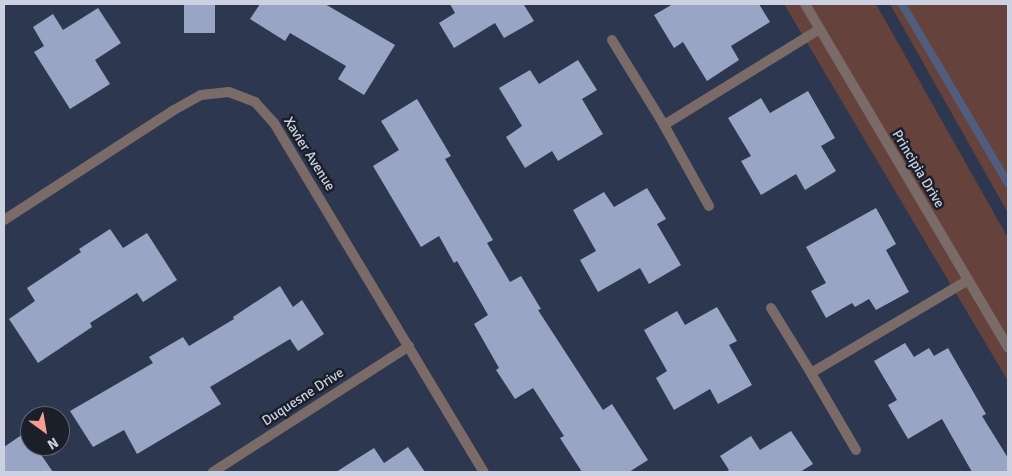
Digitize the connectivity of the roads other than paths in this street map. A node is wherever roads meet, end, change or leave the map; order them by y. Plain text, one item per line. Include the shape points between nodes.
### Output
1 (805, 4) edge
2 (820, 29) junction
3 (612, 40) dead end
4 (664, 125) junction
5 (709, 206) dead end
6 (4, 220) edge
7 (968, 280) junction
8 (771, 308) dead end
9 (409, 346) junction
10 (1008, 347) edge
11 (811, 373) junction
12 (856, 450) dead end
13 (213, 472) edge
14 (484, 472) edge

1 - 2 street, Principia Drive
2 - 4 street
2 - 7 street, Principia Drive
3 - 4 street
4 - 5 street
6 - 9 street, Xavier Avenue via 174,110 201,95 229,92 255,102 274,123
7 - 10 street, Principia Drive
7 - 11 street
8 - 11 street
9 - 13 street, Duquesne Drive
9 - 14 street, Xavier Avenue
11 - 12 street

